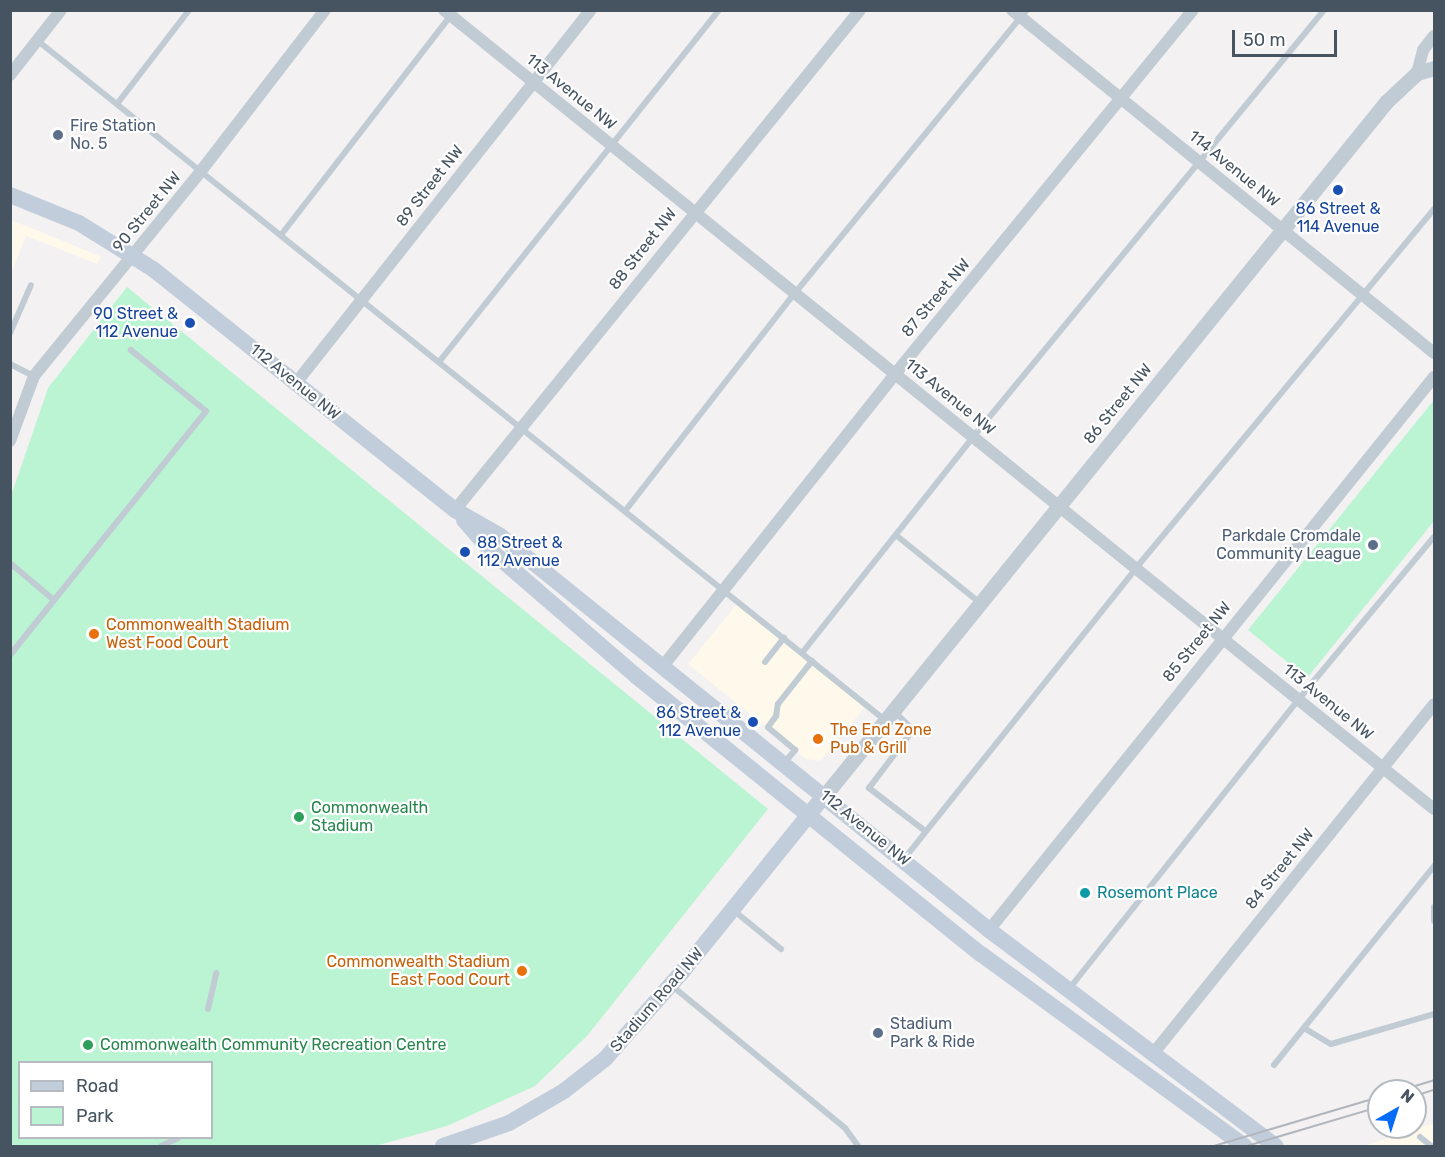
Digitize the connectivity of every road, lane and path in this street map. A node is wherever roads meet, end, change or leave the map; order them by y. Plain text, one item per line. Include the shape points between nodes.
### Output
1 (61, 10) edge
2 (189, 10) edge
3 (325, 10) edge
4 (591, 10) edge
5 (719, 10) edge
6 (860, 10) edge
7 (1193, 10) edge
8 (1324, 10) edge
9 (450, 12) edge
10 (1020, 13) edge
11 (1434, 36) edge
12 (38, 41) junction
13 (1434, 68) edge
14 (1418, 73) junction
15 (10, 75) edge
16 (532, 82) junction
17 (1122, 100) junction
18 (117, 104) junction
19 (609, 144) junction
20 (1201, 164) junction
21 (201, 171) junction
22 (13, 198) edge
23 (1434, 208) edge
24 (693, 212) junction
25 (1282, 230) junction
26 (281, 235) junction
27 (134, 254) junction
28 (31, 285) dead end
29 (795, 293) junction
30 (1364, 296) junction
31 (362, 300) junction
32 (10, 333) edge
33 (131, 350) dead end
34 (1434, 353) edge
35 (439, 362) junction
36 (10, 364) edge
37 (895, 374) junction
38 (34, 376) junction
39 (1434, 377) edge
40 (296, 382) junction
41 (522, 429) junction
42 (973, 437) junction
43 (10, 441) edge
44 (1058, 506) junction
45 (455, 510) junction
46 (625, 511) junction
47 (897, 536) junction
48 (1434, 537) edge
49 (10, 563) edge
50 (1136, 568) junction
51 (724, 591) junction
52 (54, 600) junction
53 (980, 603) junction
54 (784, 638) junction
55 (1221, 638) junction
56 (802, 653) junction
57 (10, 655) edge
58 (812, 661) junction
59 (765, 662) dead end
60 (663, 666) junction
61 (1298, 700) junction
62 (1434, 704) edge
63 (890, 715) junction
64 (784, 763) junction
65 (1383, 768) junction
66 (825, 795) junction
67 (1434, 809) edge
68 (809, 815) junction
69 (925, 831) junction
70 (904, 859) junction
71 (1434, 866) edge
72 (1434, 907) edge
73 (732, 910) junction
74 (1434, 921) edge
75 (988, 930) junction
76 (781, 950) dead end
77 (216, 973) dead end
78 (671, 985) junction
79 (1067, 991) junction
80 (208, 1009) dead end
81 (1434, 1014) edge
82 (1304, 1028) junction
83 (1152, 1055) junction
84 (1274, 1065) dead end
85 (443, 1146) edge
86 (858, 1146) edge
87 (1244, 1146) edge
88 (1276, 1146) edge

1 - 12 street
2 - 18 lane
3 - 21 street, 90 Street NW
4 - 16 street, 89 Street NW
5 - 19 lane
6 - 24 street, 88 Street NW
7 - 17 street, 87 Street NW
8 - 20 lane
9 - 16 street, 113 Avenue NW
9 - 26 lane
10 - 17 street, 114 Avenue NW
10 - 29 lane
11 - 14 street via 1423,50
12 - 15 street
12 - 18 lane
13 - 14 street
14 - 25 street, 86 Street NW via 1386,102
16 - 19 street, 113 Avenue NW
16 - 31 street, 89 Street NW
17 - 20 street, 114 Avenue NW
17 - 37 street, 87 Street NW
18 - 21 lane
19 - 24 street, 113 Avenue NW
19 - 35 lane
20 - 25 street, 114 Avenue NW
20 - 42 lane
21 - 26 lane
21 - 27 street, 90 Street NW
22 - 27 main road, 112 Avenue NW via 79,223
23 - 30 lane
24 - 29 street, 113 Avenue NW
24 - 41 street, 88 Street NW
25 - 30 street, 114 Avenue NW
25 - 44 street, 86 Street NW
26 - 31 lane
27 - 38 street, 90 Street NW
27 - 40 main road, 112 Avenue NW
28 - 32 lane
29 - 37 street, 113 Avenue NW
29 - 46 lane
30 - 34 street, 114 Avenue NW
30 - 50 lane
31 - 35 lane
31 - 40 street, 89 Street NW
33 - 52 lane via 206,411
35 - 41 lane
36 - 38 lane
37 - 42 street, 113 Avenue NW
37 - 51 street, 87 Street NW
38 - 43 street, 90 Street NW
39 - 55 street, 85 Street NW
40 - 45 main road, 112 Avenue NW
41 - 45 street, 88 Street NW
41 - 46 lane
42 - 44 street, 113 Avenue NW
42 - 47 lane
44 - 50 street, 113 Avenue NW
44 - 53 street, 86 Street NW
45 - 60 main road, 112 Avenue NW via 499,535
45 - 68 main road, 112 Avenue NW via 489,549 636,676
46 - 51 lane
47 - 53 lane
47 - 56 lane
48 - 61 lane
49 - 52 lane
50 - 55 street, 113 Avenue NW
50 - 69 lane
51 - 54 lane
51 - 60 street, 87 Street NW
52 - 57 lane
53 - 63 street, 86 Street NW
54 - 56 lane
54 - 59 lane
55 - 61 street, 113 Avenue NW
55 - 75 street, 85 Street NW
56 - 58 lane
58 - 63 lane
58 - 64 lane via 778,704 768,727 795,750
60 - 64 main road, 112 Avenue NW
61 - 65 street, 113 Avenue NW
61 - 79 lane
62 - 65 street, 84 Street NW
63 - 66 street, 86 Street NW
63 - 69 lane via 913,730 869,788
64 - 66 main road, 112 Avenue NW
65 - 67 street, 113 Avenue NW
65 - 83 street, 84 Street NW
66 - 68 main road, Stadium Road NW
66 - 70 main road, 112 Avenue NW
68 - 73 main road, Stadium Road NW
68 - 87 main road, 112 Avenue NW via 990,961
69 - 70 lane
70 - 75 main road, 112 Avenue NW
71 - 82 lane
72 - 74 lane
73 - 76 lane
73 - 78 main road, Stadium Road NW
75 - 79 main road, 112 Avenue NW
77 - 80 lane
78 - 85 main road, Stadium Road NW via 605,1059 564,1091 509,1123
78 - 86 lane via 845,1128
79 - 83 main road, 112 Avenue NW
81 - 82 lane via 1331,1044
82 - 84 lane
83 - 88 main road, 112 Avenue NW

